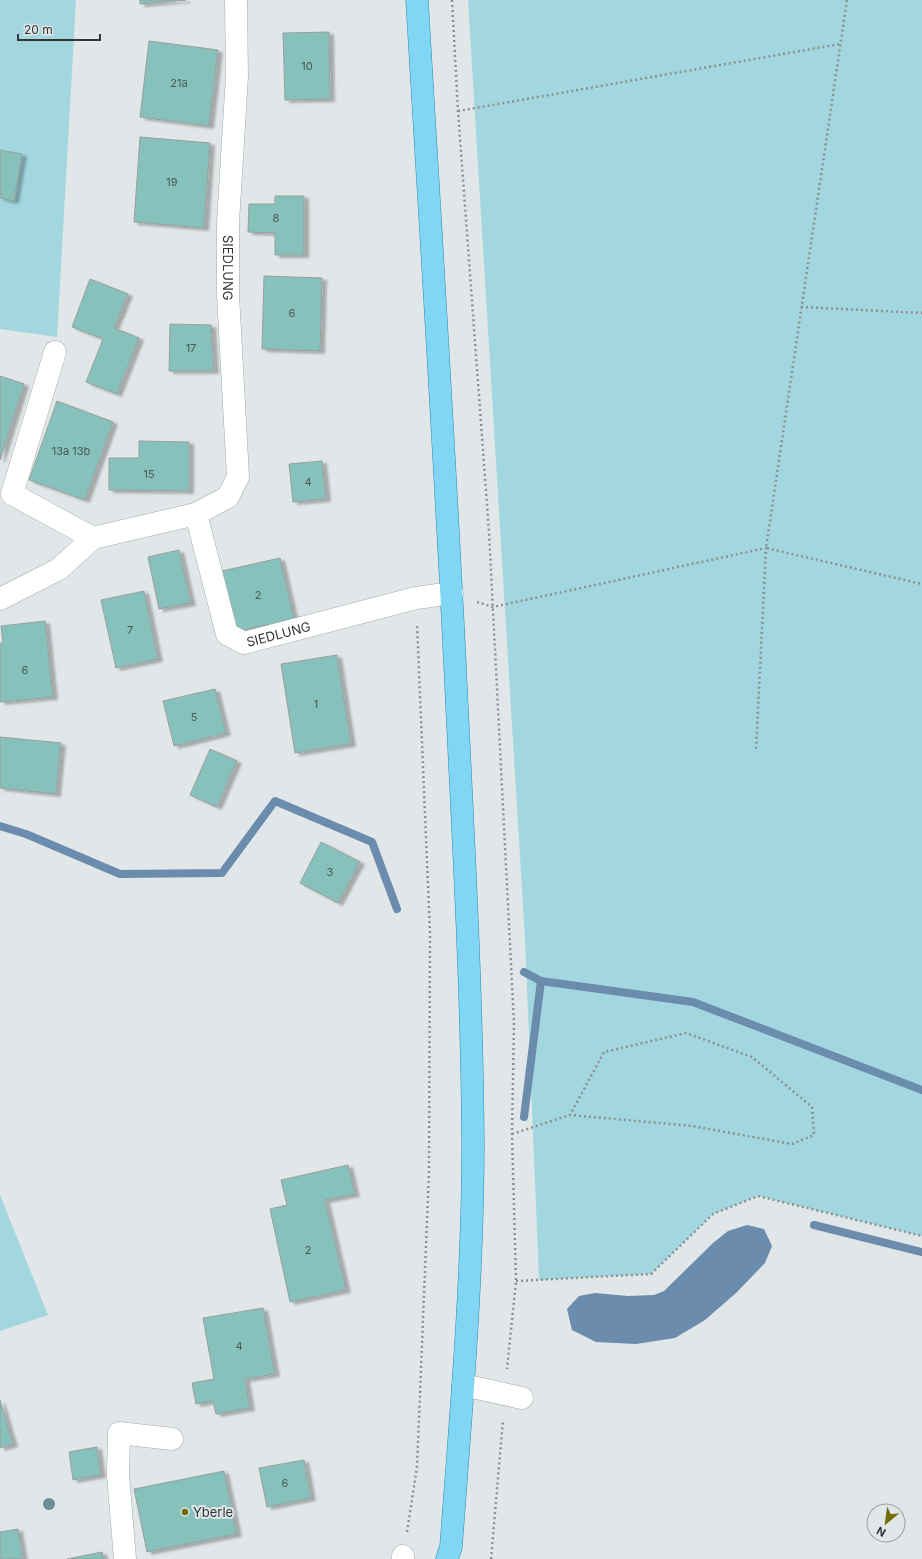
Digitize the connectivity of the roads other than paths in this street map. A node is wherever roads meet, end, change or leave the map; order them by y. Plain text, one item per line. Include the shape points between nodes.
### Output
1 (236, 0) edge
2 (417, 0) edge
3 (55, 352) dead end
4 (196, 514) junction
5 (93, 538) junction
6 (452, 593) junction
7 (0, 599) edge
8 (463, 1385) junction
9 (522, 1398) dead end
10 (172, 1439) dead end
11 (450, 1555) edge
12 (125, 1559) edge

1 - 4 street, SIEDLUNG via 237,76 228,222 228,295 238,477 228,497
2 - 6 main road
3 - 5 street via 12,494
4 - 5 street, SIEDLUNG
4 - 6 street, SIEDLUNG via 227,634 244,643 416,598
5 - 7 street, SIEDLUNG via 59,569
6 - 8 main road via 467,917 473,1145
8 - 9 street
8 - 11 main road
10 - 12 street via 120,1433 118,1475

